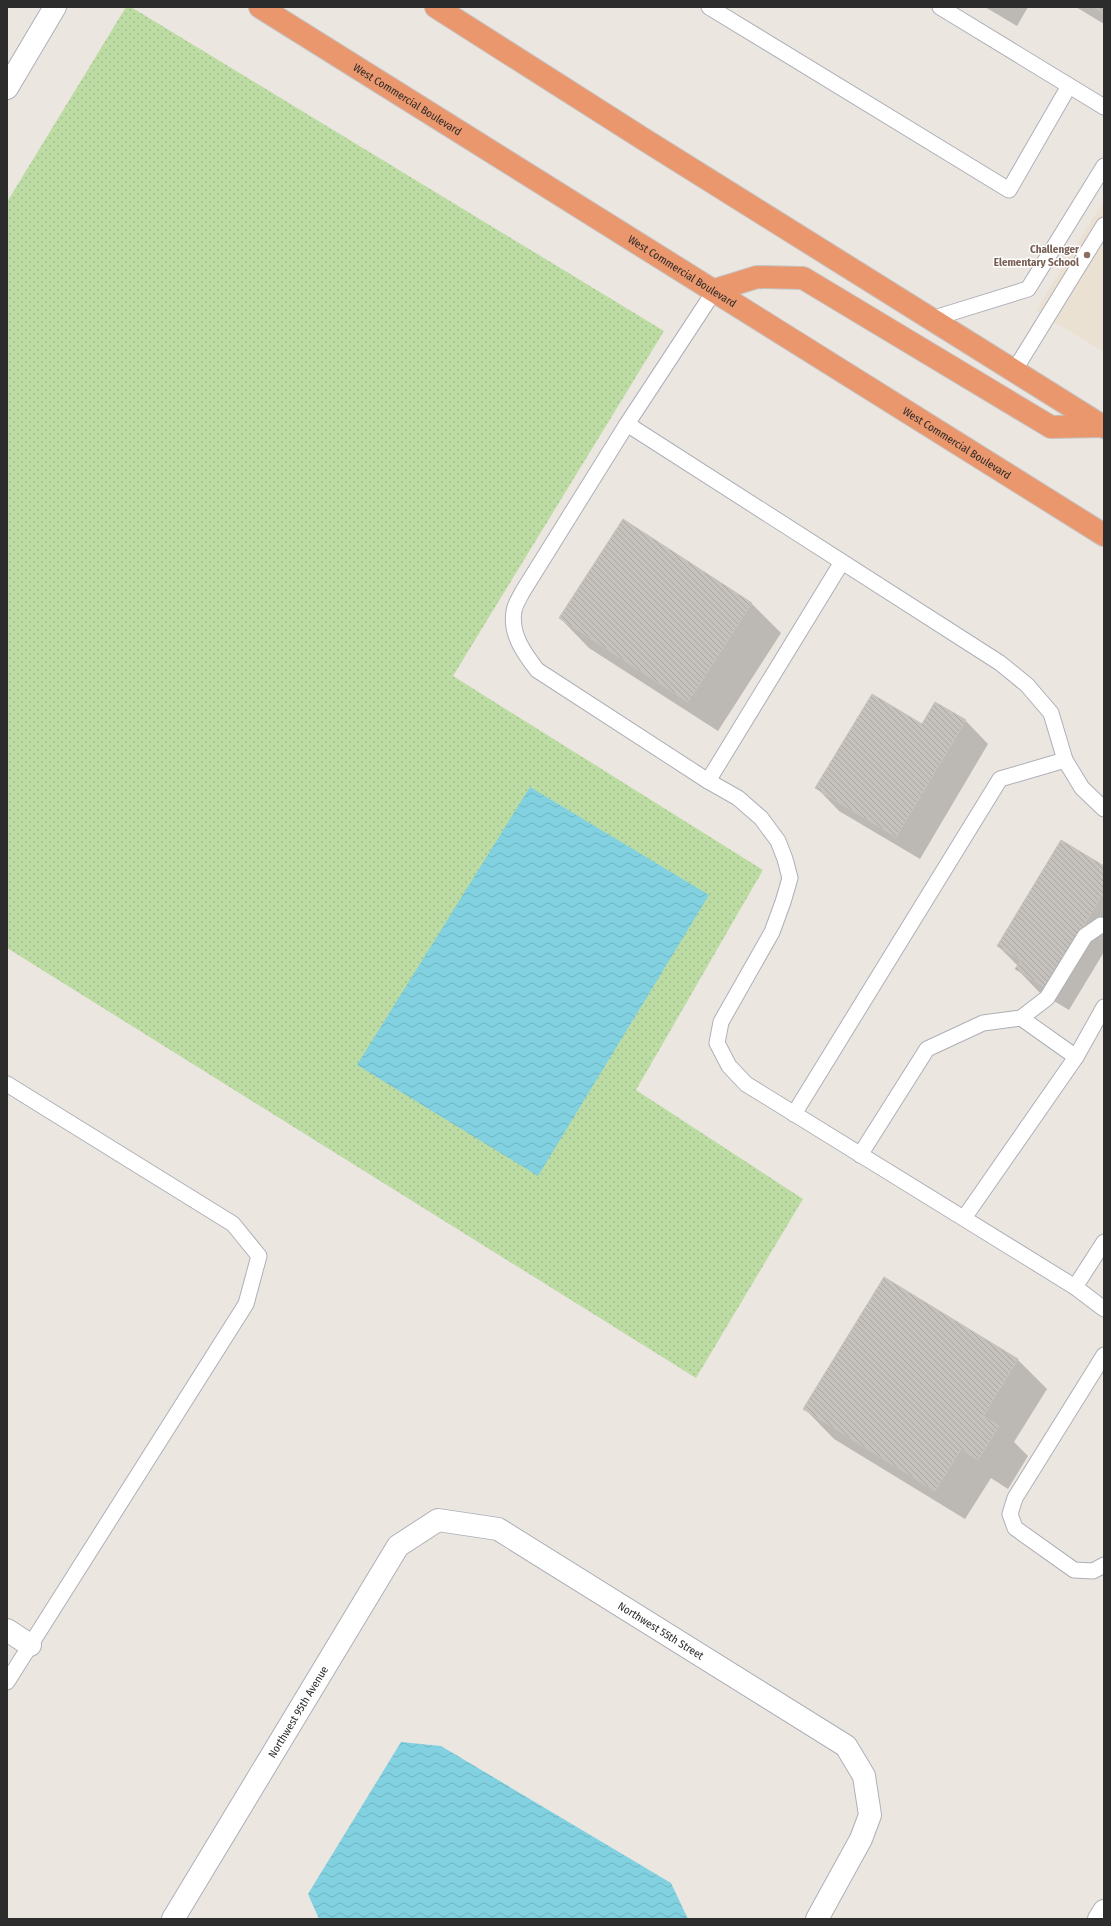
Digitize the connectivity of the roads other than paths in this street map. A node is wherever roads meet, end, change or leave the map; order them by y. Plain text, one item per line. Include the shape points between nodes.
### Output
1 (55, 7) edge
2 (260, 7) edge
3 (436, 7) edge
4 (709, 7) edge
5 (940, 7) edge
6 (1069, 86) junction
7 (7, 88) edge
8 (1104, 107) edge
9 (1104, 166) edge
10 (1104, 225) edge
11 (715, 290) junction
12 (931, 319) junction
13 (1014, 371) junction
14 (628, 424) junction
15 (1104, 427) edge
16 (1104, 535) edge
17 (842, 562) junction
18 (1065, 760) junction
19 (708, 780) junction
20 (1104, 810) edge
21 (1104, 926) edge
22 (1104, 1007) edge
23 (1021, 1018) junction
24 (1076, 1057) junction
25 (7, 1084) edge
26 (794, 1114) junction
27 (860, 1155) junction
28 (964, 1218) junction
29 (1104, 1242) edge
30 (1075, 1287) junction
31 (1104, 1309) edge
32 (1104, 1355) edge
33 (438, 1520) joint
34 (1104, 1565) edge
35 (7, 1630) edge
36 (30, 1645) junction
37 (7, 1682) edge
38 (1104, 1911) edge
39 (173, 1919) edge
40 (817, 1919) edge
41 (1099, 1919) edge

1 - 7 street
2 - 11 highway, West Commercial Boulevard
3 - 12 highway
4 - 6 lane via 1009,190
5 - 6 lane
6 - 8 lane
9 - 12 lane via 1028,289
10 - 13 lane
11 - 14 lane
11 - 15 highway via 756,277 803,278 1051,427
11 - 16 highway, West Commercial Boulevard
12 - 13 highway
13 - 15 highway
14 - 17 lane
14 - 19 lane via 523,591 514,611 515,632 522,651 537,670
17 - 18 lane via 1000,664 1027,685 1051,713
17 - 19 lane
18 - 20 lane via 1082,788
18 - 26 lane via 1000,780
19 - 26 lane via 738,798 761,818 778,841 790,878 772,932 721,1022 717,1044 729,1066 746,1084
21 - 23 lane via 1101,925 1085,936 1047,998
22 - 24 lane
23 - 24 lane
23 - 27 lane via 983,1023 927,1049
24 - 28 lane
25 - 36 lane via 233,1224 259,1256 246,1304
26 - 27 lane
27 - 28 lane
28 - 30 lane
29 - 30 lane
30 - 31 lane
32 - 34 lane via 1015,1498 1010,1514 1014,1528 1074,1570 1093,1572
33 - 39 street, Northwest 95th Avenue via 398,1546
33 - 40 street, Northwest 55th Street via 498,1529 846,1746 864,1776 870,1815 861,1839
35 - 36 street
36 - 37 lane
38 - 41 street

